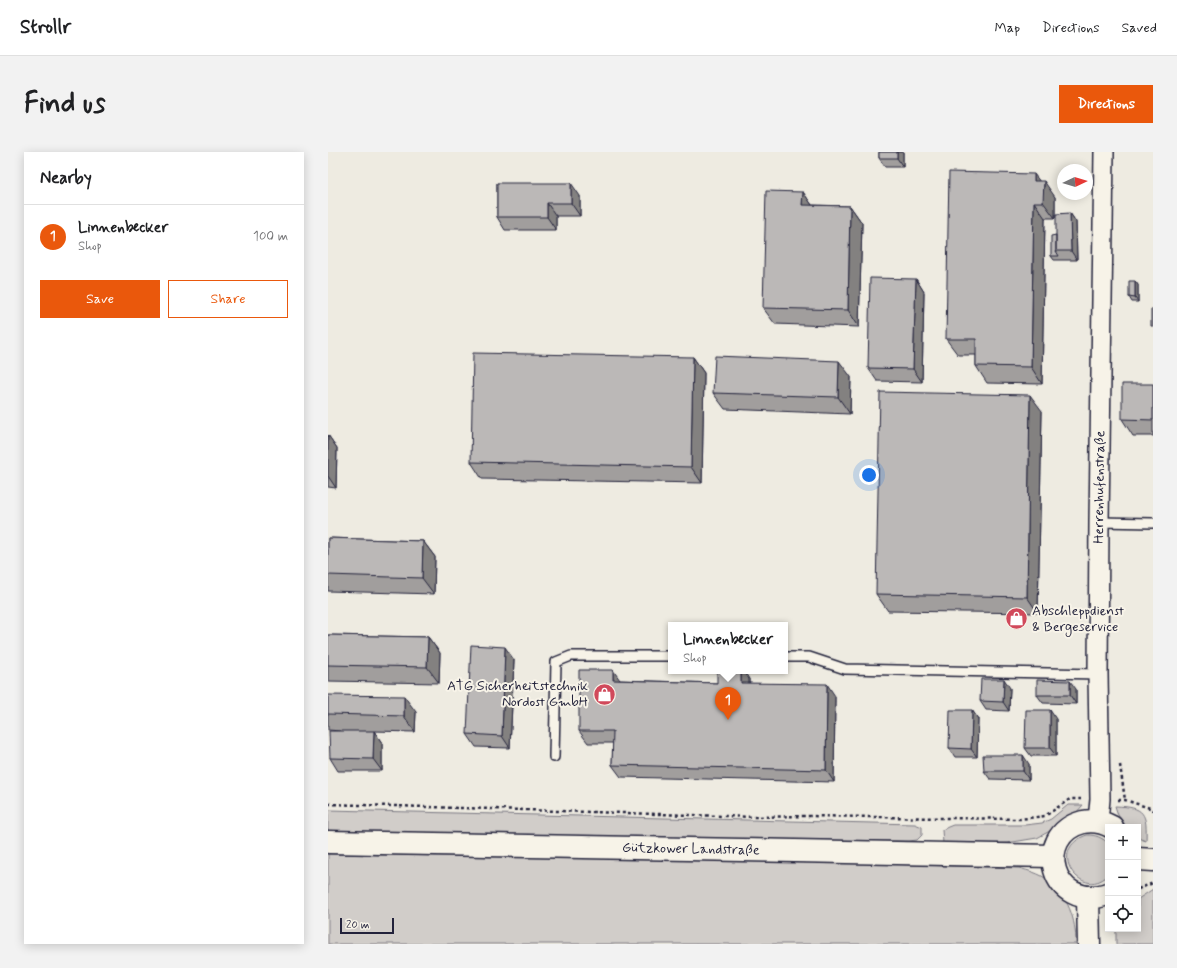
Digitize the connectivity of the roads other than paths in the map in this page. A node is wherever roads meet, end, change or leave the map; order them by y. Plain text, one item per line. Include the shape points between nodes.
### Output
1 (1104, 152) edge
2 (1098, 522) junction
3 (1153, 523) edge
4 (668, 656) edge
5 (788, 657) edge
6 (1098, 674) junction
7 (554, 757) dead end
8 (1105, 824) edge
9 (328, 842) edge
10 (1053, 856) junction
11 (1141, 859) edge
12 (1153, 860) edge
13 (1098, 896) edge
14 (1089, 944) edge

1 - 2 street, Herrenhufenstraße
2 - 3 lane
2 - 6 street, Herrenhufenstraße
4 - 7 lane via 571,656 556,662
5 - 6 lane via 809,657 845,668
6 - 8 street, Herrenhufenstraße via 1100,799
8 - 10 main road via 1088,821 1068,829 1061,836
9 - 10 main road, Gützkower Landstraße
10 - 13 main road via 1057,876 1062,884 1078,895
11 - 12 main road
13 - 14 main road

